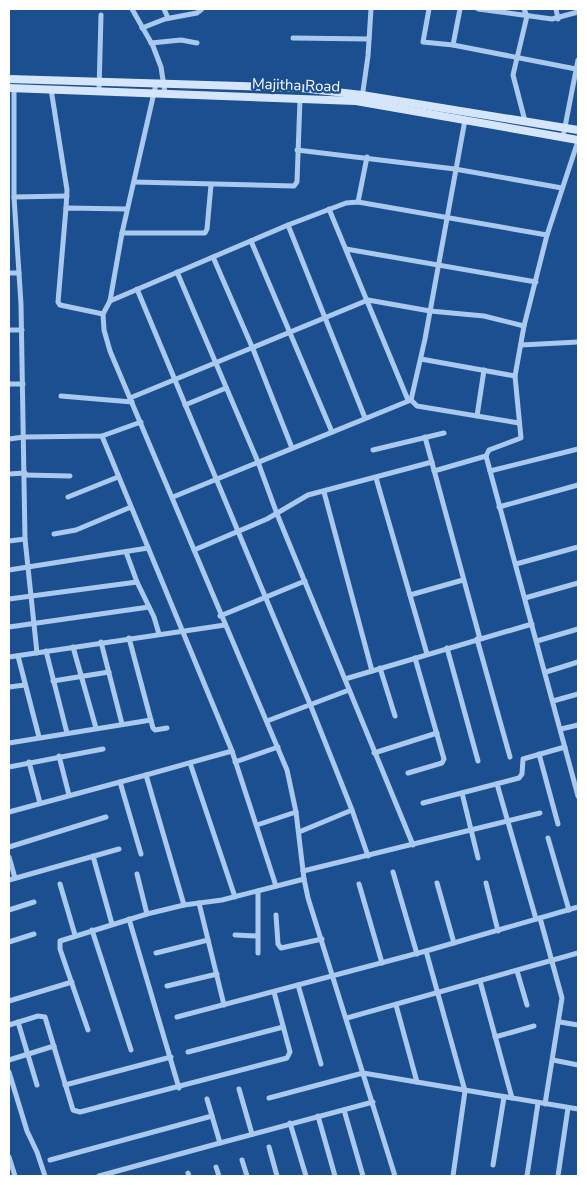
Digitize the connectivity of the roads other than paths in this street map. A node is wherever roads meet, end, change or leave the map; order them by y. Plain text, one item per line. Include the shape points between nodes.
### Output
1 (132, 9) edge
2 (164, 9) edge
3 (371, 9) edge
4 (429, 9) edge
5 (460, 9) edge
6 (478, 9) edge
7 (524, 9) edge
8 (556, 9) edge
9 (198, 10) edge
10 (503, 11) edge
11 (578, 12) edge
12 (101, 15) dead end
13 (527, 16) junction
14 (168, 18) junction
15 (558, 19) junction
16 (142, 28) junction
17 (293, 38) dead end
18 (369, 39) junction
19 (151, 42) junction
20 (197, 43) dead end
21 (453, 45) junction
22 (516, 57) junction
23 (578, 60) edge
24 (576, 69) junction
25 (9, 79) edge
26 (99, 82) junction
27 (160, 84) junction
28 (11, 88) edge
29 (51, 89) junction
30 (99, 90) junction
31 (154, 93) junction
32 (165, 93) junction
33 (300, 99) junction
34 (362, 99) junction
35 (465, 120) junction
36 (525, 121) junction
37 (564, 128) junction
38 (578, 130) edge
39 (563, 137) junction
40 (578, 140) edge
41 (297, 150) junction
42 (367, 157) junction
43 (455, 169) junction
44 (134, 182) junction
45 (211, 185) junction
46 (562, 188) junction
47 (67, 196) junction
48 (14, 197) junction
49 (358, 202) junction
50 (66, 208) junction
51 (127, 210) junction
52 (329, 210) junction
53 (12, 216) edge
54 (447, 217) junction
55 (288, 225) junction
56 (122, 232) junction
57 (547, 235) junction
58 (251, 241) junction
59 (346, 249) junction
60 (213, 257) junction
61 (439, 263) junction
62 (177, 272) junction
63 (9, 273) edge
64 (19, 273) junction
65 (536, 282) junction
66 (137, 289) junction
67 (368, 300) junction
68 (110, 301) junction
69 (430, 311) junction
70 (103, 314) junction
71 (326, 319) junction
72 (524, 326) junction
73 (9, 330) edge
74 (22, 330) junction
75 (289, 334) junction
76 (578, 342) edge
77 (521, 345) junction
78 (253, 349) junction
79 (421, 359) junction
80 (216, 364) junction
81 (484, 370) junction
82 (516, 376) junction
83 (175, 381) junction
84 (9, 384) edge
85 (23, 384) junction
86 (226, 388) junction
87 (61, 396) dead end
88 (131, 400) junction
89 (410, 400) junction
90 (185, 405) junction
91 (476, 416) junction
92 (365, 418) junction
93 (141, 422) junction
94 (519, 423) junction
95 (332, 432) junction
96 (444, 433) dead end
97 (102, 436) junction
98 (24, 437) junction
99 (424, 437) junction
100 (9, 439) edge
101 (292, 448) junction
102 (578, 449) edge
103 (373, 450) dead end
104 (486, 456) junction
105 (258, 462) junction
106 (432, 462) junction
107 (434, 471) junction
108 (490, 471) junction
109 (9, 474) edge
110 (25, 474) junction
111 (70, 476) dead end
112 (118, 478) junction
113 (376, 478) junction
114 (217, 479) junction
115 (578, 485) edge
116 (324, 492) junction
117 (68, 497) dead end
118 (173, 497) junction
119 (131, 507) junction
120 (499, 507) junction
121 (277, 514) junction
122 (237, 532) junction
123 (54, 534) dead end
124 (25, 539) junction
125 (9, 541) edge
126 (578, 547) edge
127 (148, 548) junction
128 (194, 550) junction
129 (126, 552) junction
130 (516, 564) junction
131 (29, 566) junction
132 (9, 570) edge
133 (463, 580) junction
134 (305, 581) junction
135 (137, 582) junction
136 (578, 583) edge
137 (410, 595) junction
138 (32, 596) junction
139 (264, 597) junction
140 (525, 598) junction
141 (9, 600) edge
142 (149, 607) junction
143 (220, 616) junction
144 (34, 624) junction
145 (532, 624) junction
146 (224, 625) junction
147 (9, 627) edge
148 (578, 629) edge
149 (182, 631) junction
150 (159, 634) junction
151 (129, 638) junction
152 (478, 639) junction
153 (537, 641) junction
154 (101, 642) junction
155 (73, 647) junction
156 (447, 648) junction
157 (46, 652) junction
158 (37, 653) junction
159 (427, 654) junction
160 (18, 656) junction
161 (9, 657) edge
162 (415, 658) junction
163 (578, 662) edge
164 (380, 668) junction
165 (372, 671) junction
166 (109, 672) junction
167 (546, 672) junction
168 (81, 676) junction
169 (345, 679) junction
170 (54, 681) junction
171 (25, 685) junction
172 (9, 687) edge
173 (349, 690) junction
174 (578, 694) edge
175 (553, 701) junction
176 (310, 704) junction
177 (395, 716) dead end
178 (151, 720) junction
179 (267, 721) junction
180 (122, 724) junction
181 (578, 725) edge
182 (96, 728) junction
183 (167, 728) dead end
184 (561, 729) junction
185 (67, 733) junction
186 (437, 733) junction
187 (9, 736) edge
188 (39, 738) junction
189 (10, 742) edge
190 (278, 747) junction
191 (565, 747) junction
192 (103, 749) dead end
193 (232, 751) junction
194 (374, 753) junction
195 (539, 754) junction
196 (59, 756) junction
197 (510, 757) dead end
198 (478, 761) dead end
199 (29, 762) junction
200 (190, 762) junction
201 (235, 762) junction
202 (9, 767) edge
203 (578, 769) edge
204 (572, 771) junction
205 (408, 773) dead end
206 (146, 775) junction
207 (120, 782) junction
208 (497, 784) junction
209 (462, 792) junction
210 (69, 795) junction
211 (578, 796) edge
212 (40, 803) junction
213 (423, 803) dead end
214 (352, 810) junction
215 (9, 812) edge
216 (296, 812) junction
217 (540, 813) dead end
218 (106, 817) dead end
219 (508, 821) junction
220 (558, 824) dead end
221 (257, 825) junction
222 (472, 830) junction
223 (299, 832) junction
224 (548, 838) dead end
225 (412, 845) junction
226 (9, 847) edge
227 (118, 849) dead end
228 (141, 854) dead end
229 (93, 856) junction
230 (368, 856) junction
231 (9, 857) edge
232 (478, 858) dead end
233 (303, 871) junction
234 (393, 872) dead end
235 (136, 874) dead end
236 (12, 879) edge
237 (304, 879) junction
238 (437, 883) dead end
239 (486, 883) dead end
240 (60, 884) dead end
241 (359, 884) dead end
242 (276, 886) junction
243 (258, 891) junction
244 (234, 897) junction
245 (34, 902) dead end
246 (199, 903) junction
247 (184, 905) junction
248 (578, 907) edge
249 (9, 910) edge
250 (569, 910) junction
251 (148, 914) junction
252 (276, 915) dead end
253 (538, 918) junction
254 (128, 919) junction
255 (112, 924) junction
256 (92, 930) junction
257 (498, 931) junction
258 (34, 934) dead end
259 (75, 935) junction
260 (235, 935) dead end
261 (258, 936) junction
262 (322, 938) junction
263 (208, 940) junction
264 (9, 942) edge
265 (454, 943) junction
266 (426, 952) junction
267 (156, 953) dead end
268 (258, 953) dead end
269 (578, 953) edge
270 (417, 954) junction
271 (553, 960) junction
272 (382, 963) junction
273 (517, 971) junction
274 (217, 974) junction
275 (334, 975) junction
276 (480, 981) junction
277 (72, 982) junction
278 (298, 985) junction
279 (167, 986) dead end
280 (274, 992) junction
281 (438, 993) junction
282 (9, 1001) edge
283 (224, 1005) junction
284 (396, 1005) junction
285 (527, 1005) dead end
286 (178, 1017) dead end
287 (346, 1018) junction
288 (18, 1022) junction
289 (560, 1022) junction
290 (9, 1025) edge
291 (578, 1025) edge
292 (534, 1026) dead end
293 (283, 1027) junction
294 (88, 1030) dead end
295 (495, 1037) junction
296 (54, 1046) junction
297 (131, 1050) dead end
298 (188, 1052) dead end
299 (28, 1054) junction
300 (171, 1057) junction
301 (9, 1060) edge
302 (553, 1060) junction
303 (321, 1064) dead end
304 (578, 1064) edge
305 (9, 1072) edge
306 (363, 1073) junction
307 (417, 1082) junction
308 (37, 1085) dead end
309 (66, 1085) junction
310 (179, 1088) junction
311 (238, 1089) dead end
312 (464, 1091) junction
313 (504, 1097) junction
314 (269, 1098) dead end
315 (512, 1098) junction
316 (207, 1099) dead end
317 (372, 1102) junction
318 (538, 1103) junction
319 (545, 1104) junction
320 (568, 1108) junction
321 (344, 1110) junction
322 (578, 1110) edge
323 (212, 1116) junction
324 (318, 1116) junction
325 (290, 1123) junction
326 (252, 1134) junction
327 (220, 1143) junction
328 (269, 1147) dead end
329 (9, 1157) edge
330 (50, 1160) dead end
331 (242, 1160) dead end
332 (493, 1165) dead end
333 (216, 1167) dead end
334 (15, 1176) edge
335 (45, 1176) edge
336 (99, 1176) edge
337 (219, 1176) edge
338 (247, 1176) edge
339 (277, 1176) edge
340 (306, 1176) edge
341 (335, 1176) edge
342 (363, 1176) edge
343 (395, 1176) edge
344 (453, 1176) edge
345 (527, 1176) edge
346 (558, 1176) edge

1 - 16 street
2 - 14 street
3 - 18 street
4 - 21 street via 423,42
5 - 21 street
6 - 10 street
7 - 13 street
8 - 15 street
9 - 14 street
10 - 13 street
11 - 15 street
12 - 26 street
13 - 15 street
13 - 22 street
14 - 16 street
16 - 19 street
17 - 18 street
18 - 34 street
19 - 20 street via 181,40
19 - 27 street via 161,67
21 - 22 street
22 - 24 street
22 - 36 street via 514,79
23 - 24 street
24 - 37 street
25 - 26 main road, Majitha Road
26 - 27 main road, Majitha Road
26 - 30 street
27 - 31 street
27 - 32 street
27 - 34 main road, Majitha Road via 300,88
28 - 29 main road, Majitha Road
28 - 48 street
29 - 30 main road, Majitha Road
29 - 47 street
30 - 31 main road, Majitha Road
31 - 32 main road, Majitha Road
31 - 44 street
32 - 33 main road, Majitha Road
33 - 34 main road, Majitha Road
33 - 41 street
34 - 35 main road, Majitha Road
34 - 36 main road, Majitha Road
35 - 39 main road, Majitha Road
35 - 43 street
36 - 37 main road, Majitha Road
37 - 38 main road, Majitha Road
37 - 39 street
39 - 40 main road, Majitha Road
40 - 46 street
41 - 42 street
41 - 45 street via 297,182 294,186
42 - 43 street
42 - 49 street
43 - 46 street
43 - 54 street
44 - 45 street
44 - 51 street
45 - 56 street via 205,232
46 - 57 street
47 - 48 street
47 - 50 street
48 - 53 street
49 - 52 street
49 - 54 street
50 - 51 street
50 - 70 street via 58,302
51 - 56 street
52 - 55 street
52 - 59 street
53 - 64 street
54 - 57 street
54 - 61 street
55 - 58 street
55 - 71 street
56 - 68 street
57 - 65 street
58 - 60 street
58 - 75 street
59 - 61 street
59 - 67 street
60 - 62 street
60 - 78 street
61 - 65 street
61 - 69 street
62 - 66 street
62 - 80 street
63 - 64 street
64 - 74 street
65 - 72 street
66 - 68 street
66 - 83 street
67 - 69 street
67 - 71 street
67 - 89 street
68 - 70 street
69 - 72 street via 484,316
69 - 79 street
70 - 88 street via 110,351
71 - 75 street
71 - 92 street
72 - 77 street
73 - 74 street
74 - 85 street
75 - 78 street
75 - 95 street
76 - 77 street
77 - 82 street
78 - 80 street
78 - 101 street
79 - 81 street
79 - 89 street
80 - 83 street
80 - 86 street
81 - 82 street
81 - 91 street
82 - 94 street
83 - 88 street
83 - 90 street
84 - 85 street
85 - 98 street
86 - 90 street
86 - 105 street
87 - 88 street
88 - 93 street
89 - 91 street via 417,406
89 - 92 street
90 - 114 street
91 - 94 street
92 - 95 street
93 - 97 street
93 - 118 street
94 - 104 street via 520,440 489,450
95 - 101 street
96 - 99 street
97 - 98 street
97 - 112 street
98 - 100 street
98 - 110 street
99 - 103 street
99 - 106 street
101 - 105 street
102 - 108 street
104 - 107 street
104 - 108 street
105 - 114 street
105 - 121 street
106 - 107 street
106 - 113 street
107 - 133 street
108 - 120 street
109 - 110 street
110 - 111 street
110 - 124 street
112 - 117 street
112 - 119 street
113 - 116 street
113 - 137 street
114 - 118 street
114 - 122 street
115 - 120 street
116 - 121 street via 303,497
116 - 165 street
118 - 128 street
119 - 123 street via 76,530
119 - 127 street
120 - 130 street
121 - 122 street
121 - 134 street
122 - 128 street
122 - 139 street
124 - 125 street
124 - 131 street
126 - 130 street
127 - 129 street
127 - 149 street
128 - 143 street
129 - 131 street
129 - 135 street
130 - 140 street
131 - 132 street
131 - 138 street
133 - 137 street
133 - 152 street
134 - 139 street
134 - 169 street
135 - 138 street
135 - 142 street
136 - 140 street
137 - 159 street
138 - 141 street
138 - 144 street
139 - 143 street
139 - 176 street
140 - 145 street
142 - 144 street
142 - 150 street
143 - 146 street
144 - 147 street
144 - 158 street
145 - 152 street
145 - 153 street
146 - 149 street
146 - 179 street
148 - 153 street
149 - 150 street
149 - 193 street
150 - 151 street
151 - 154 street
151 - 178 street
152 - 156 street
152 - 197 street
153 - 167 street
154 - 155 street
154 - 166 street
155 - 157 street
155 - 168 street
156 - 159 street
156 - 198 street
157 - 158 street
157 - 170 street
158 - 160 street
159 - 162 street
160 - 161 street
160 - 171 street
162 - 164 street
162 - 186 street
163 - 167 street
164 - 165 street
164 - 177 street
165 - 169 street
166 - 168 street
166 - 180 street
167 - 175 street
168 - 170 street
168 - 182 street
169 - 173 street
170 - 185 street
171 - 172 street
171 - 188 street
173 - 176 street
173 - 194 street
174 - 175 street
175 - 184 street
176 - 179 street
176 - 214 street
178 - 180 street
178 - 183 street via 154,730
179 - 190 street
180 - 182 street
181 - 184 street
182 - 185 street
184 - 191 street
185 - 188 street
186 - 194 street
186 - 205 street via 444,762
187 - 189 street
188 - 189 street
190 - 201 street
190 - 216 street via 287,770
191 - 195 street
191 - 204 street
192 - 196 street
193 - 200 street
193 - 201 street
194 - 225 street
195 - 208 street via 523,759 521,776
195 - 220 street
196 - 199 street
196 - 210 street
199 - 202 street
199 - 212 street
200 - 206 street
200 - 244 street
201 - 221 street
203 - 204 street
204 - 211 street
206 - 207 street
206 - 247 street
207 - 210 street
207 - 228 street
208 - 209 street
208 - 219 street
209 - 213 street
209 - 222 street
210 - 212 street
212 - 215 street
214 - 223 street
214 - 230 street
216 - 221 street
216 - 223 street
217 - 219 street
218 - 226 street
219 - 222 street
219 - 253 street
221 - 242 street
222 - 225 street
222 - 232 street
223 - 233 street
224 - 250 street
225 - 230 street
227 - 229 street
229 - 236 street
229 - 255 street
230 - 233 street
231 - 236 street
233 - 237 street
234 - 270 street
235 - 251 street
237 - 242 street
237 - 262 street
238 - 265 street
239 - 257 street
240 - 259 street
241 - 272 street
242 - 243 street
243 - 244 street
243 - 261 street
244 - 246 street
245 - 249 street
246 - 247 street
246 - 263 street
247 - 251 street
248 - 250 street
250 - 253 street
251 - 254 street
252 - 262 street via 281,948
253 - 257 street
253 - 271 street
254 - 255 street
254 - 300 street
255 - 256 street
256 - 259 street
256 - 297 street
257 - 265 street
258 - 264 street
259 - 277 street via 64,938 59,944
260 - 261 street
261 - 268 street
262 - 275 street
263 - 267 street
263 - 274 street
265 - 266 street
266 - 270 street
266 - 281 street
269 - 271 street
270 - 272 street
271 - 273 street
271 - 289 street via 562,998
272 - 275 street
273 - 276 street
273 - 285 street
274 - 279 street
274 - 283 street
275 - 278 street
275 - 287 street
276 - 281 street
276 - 295 street
277 - 282 street
277 - 294 street
278 - 280 street
278 - 303 street
280 - 283 street
280 - 293 street
281 - 284 street
281 - 312 street
283 - 286 street
284 - 287 street
284 - 307 street
287 - 306 street
288 - 290 street
288 - 296 street via 43,1016
288 - 299 street
289 - 291 street
289 - 302 street
292 - 295 street
293 - 298 street
293 - 310 street via 290,1052 287,1058
295 - 315 street
296 - 299 street
296 - 309 street
299 - 301 street
299 - 308 street
300 - 309 street
300 - 310 street
302 - 304 street
302 - 319 street
305 - 335 street via 28,1135
306 - 307 street
306 - 314 street
306 - 317 street
307 - 312 street
309 - 310 street via 73,1110 77,1113
311 - 326 street
312 - 313 street
312 - 344 street
313 - 315 street
313 - 332 street
315 - 318 street
316 - 323 street
317 - 321 street
317 - 343 street
318 - 319 street
318 - 345 street
319 - 320 street
320 - 322 street
320 - 346 street
321 - 324 street
321 - 342 street
323 - 327 street
323 - 330 street
324 - 325 street
324 - 341 street
325 - 326 street
325 - 340 street
326 - 327 street
327 - 336 street
328 - 339 street
329 - 334 street
331 - 338 street
333 - 337 street

